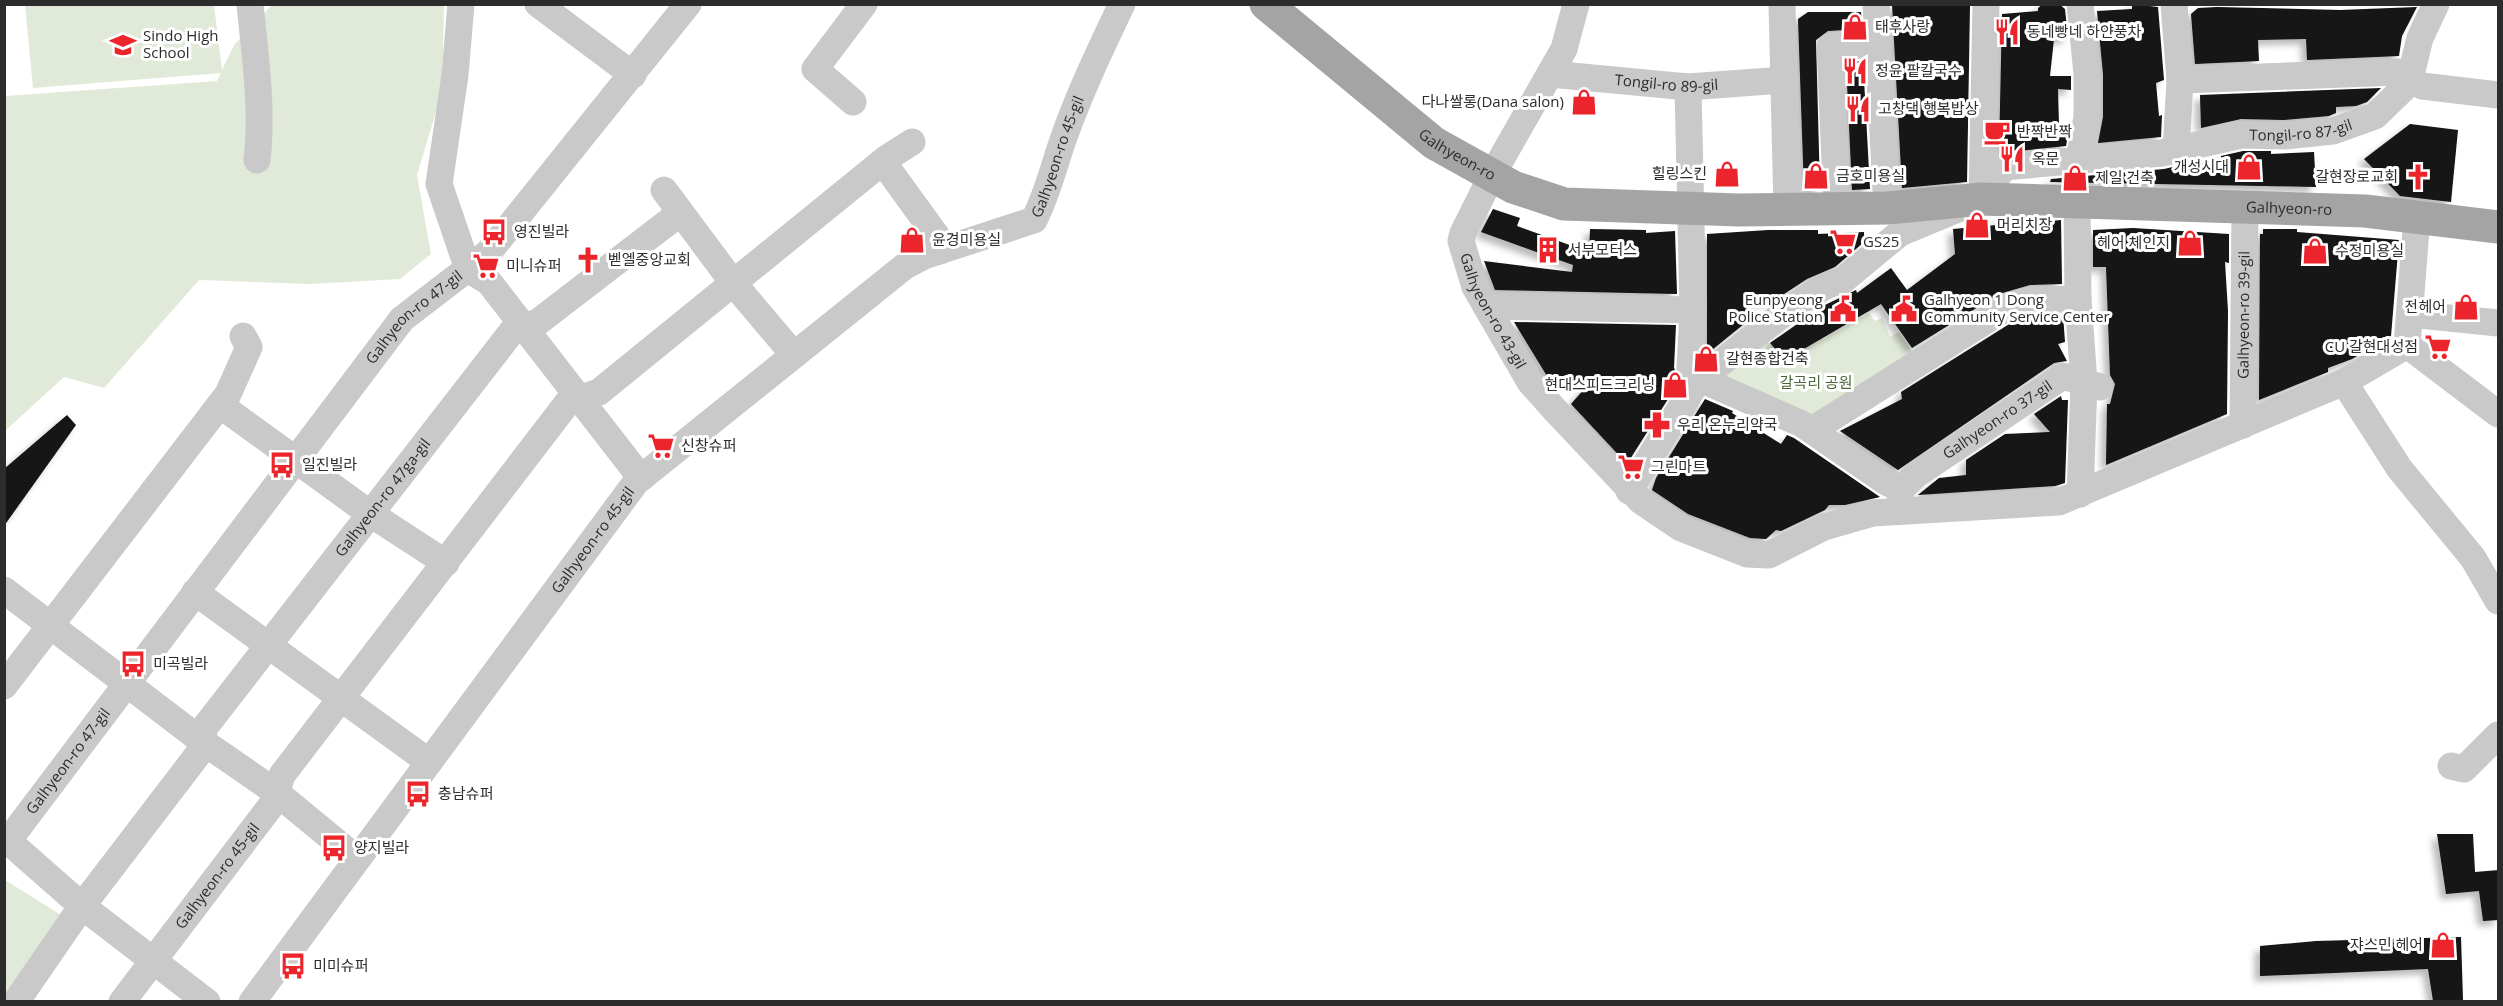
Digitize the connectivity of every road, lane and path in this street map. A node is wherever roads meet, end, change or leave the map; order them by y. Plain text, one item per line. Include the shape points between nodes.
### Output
1 (250, 4) edge
2 (461, 4) edge
3 (538, 4) edge
4 (688, 4) edge
5 (864, 4) edge
6 (1122, 4) edge
7 (1266, 4) edge
8 (1576, 4) edge
9 (1782, 4) edge
10 (1876, 4) edge
11 (1986, 4) edge
12 (2080, 4) edge
13 (2174, 4) edge
14 (2436, 4) edge
15 (1879, 44) junction
16 (1550, 74) junction
17 (633, 75) junction
18 (2410, 79) junction
19 (1784, 80) junction
20 (2180, 80) junction
21 (1688, 87) junction
22 (2499, 95) edge
23 (853, 102) dead end
24 (912, 142) dead end
25 (2176, 151) junction
26 (257, 160) dead end
27 (2079, 161) junction
28 (884, 162) junction
29 (1490, 179) junction
30 (664, 190) dead end
31 (1982, 199) junction
32 (2077, 202) junction
33 (2245, 207) junction
34 (1837, 208) junction
35 (1690, 209) junction
36 (1787, 210) junction
37 (680, 213) junction
38 (2417, 217) junction
39 (1894, 220) junction
40 (2499, 227) edge
41 (940, 251) junction
42 (468, 268) junction
43 (734, 284) junction
44 (2078, 299) junction
45 (1486, 306) junction
46 (1693, 310) junction
47 (2410, 314) junction
48 (2499, 323) edge
49 (523, 327) junction
50 (243, 336) dead end
51 (2407, 345) junction
52 (794, 355) junction
53 (1701, 376) junction
54 (2344, 382) junction
55 (2093, 385) junction
56 (580, 398) junction
57 (220, 405) junction
58 (2499, 414) edge
59 (2243, 425) junction
60 (1812, 430) junction
61 (295, 458) junction
62 (640, 478) junction
63 (1627, 489) junction
64 (2080, 494) junction
65 (1900, 500) junction
66 (369, 513) junction
67 (446, 563) junction
68 (4, 590) edge
69 (195, 592) junction
70 (2499, 601) edge
71 (50, 624) junction
72 (268, 644) junction
73 (127, 682) junction
74 (4, 686) edge
75 (342, 697) junction
76 (2499, 735) edge
77 (202, 741) junction
78 (429, 762) junction
79 (2451, 766) dead end
80 (277, 793) junction
81 (357, 859) junction
82 (82, 906) junction
83 (154, 960) junction
84 (19, 1000) edge
85 (122, 1002) edge
86 (207, 1002) edge
87 (252, 1002) edge

1 - 26 street via 259,96
2 - 42 street via 439,184
3 - 17 street
4 - 17 street, Galhyeon-ro 47-gil
5 - 23 street via 815,69
6 - 41 street, Galhyeon-ro 45-gil via 1084,87 1034,220
7 - 29 main road, Galhyeon-ro via 1434,142
8 - 16 street via 1564,49
9 - 19 street
10 - 15 street
11 - 31 street
12 - 27 street via 2087,117
13 - 20 street
14 - 18 street, Tongil-ro 87-gil via 2420,38
15 - 34 street via 1830,47
15 - 39 street
16 - 21 street, Tongil-ro 89-gil
16 - 29 street
17 - 42 street, Galhyeon-ro 47-gil via 488,253
18 - 20 street via 2398,72
18 - 22 street via 2422,86
18 - 25 street, Tongil-ro 87-gil via 2375,116 2333,131 2241,135
19 - 21 street, Tongil-ro 89-gil
19 - 36 street
20 - 25 street
21 - 35 street
24 - 28 street, Galhyeon-ro 45-gil
25 - 27 street, Tongil-ro 87-gil
27 - 31 street, Tongil-ro 87-gil via 2004,167
28 - 41 street via 938,238
28 - 43 street, Galhyeon-ro 45-gil
29 - 35 main road, Galhyeon-ro via 1564,204
29 - 45 street, Galhyeon-ro 43-gil via 1461,241 1474,287
30 - 37 street
31 - 32 main road, Galhyeon-ro
31 - 39 main road, Galhyeon-ro
32 - 33 main road, Galhyeon-ro
32 - 44 street
33 - 38 main road, Galhyeon-ro
33 - 59 street, Galhyeon-ro 39-gil
34 - 36 main road, Galhyeon-ro
34 - 39 main road, Galhyeon-ro
35 - 36 main road, Galhyeon-ro
35 - 46 street
37 - 43 street
37 - 49 street, Galhyeon-ro 47ga-gil via 538,322
38 - 40 main road, Galhyeon-ro
38 - 47 street
39 - 53 street via 1842,281 1833,282 1799,304
41 - 52 street, Galhyeon-ro 45-gil via 905,266
42 - 49 street via 489,282
42 - 61 street, Galhyeon-ro 47-gil via 402,319
43 - 52 street
43 - 56 street, Galhyeon-ro 45-gil via 599,392
44 - 55 street
44 - 60 street via 2034,300 2004,309
45 - 46 street
45 - 63 street, Galhyeon-ro 43-gil via 1530,382
46 - 53 street via 1690,369
47 - 48 street
47 - 51 street
49 - 56 street
49 - 66 street, Galhyeon-ro 47ga-gil via 513,330
50 - 57 street via 249,347
51 - 54 street
51 - 58 street
52 - 62 street, Galhyeon-ro 45-gil
53 - 60 street
53 - 63 street
54 - 59 street
54 - 70 street via 2399,468 2473,558
55 - 64 street
55 - 65 street, Galhyeon-ro 37-gil via 2063,376 1917,474
56 - 62 street
56 - 67 street, Galhyeon-ro 45-gil via 568,402
57 - 61 street
57 - 71 street
59 - 64 street
60 - 65 street via 1886,482
61 - 66 street
61 - 69 street, Galhyeon-ro 47-gil
62 - 78 street, Galhyeon-ro 45-gil
63 - 65 street, Galhyeon-ro 43-gil via 1681,528 1745,553 1769,555 1824,527 1873,513
64 - 65 street via 2060,502
66 - 67 street
66 - 72 street, Galhyeon-ro 47ga-gil
67 - 75 street, Galhyeon-ro 45-gil
68 - 71 street
69 - 72 street
69 - 73 street, Galhyeon-ro 47-gil
71 - 73 street
71 - 74 street
72 - 75 street
72 - 77 street, Galhyeon-ro 47ga-gil via 206,727
73 - 77 street
73 - 82 street, Galhyeon-ro 47-gil via 8,841
75 - 78 street
75 - 80 street, Galhyeon-ro 45-gil via 282,775
76 - 79 street via 2464,769
77 - 80 street
77 - 82 street, Galhyeon-ro 47ga-gil via 199,753
78 - 81 street, Galhyeon-ro 45-gil
80 - 81 street
80 - 83 street, Galhyeon-ro 45-gil
81 - 87 street, Galhyeon-ro 45-gil
82 - 83 street
82 - 84 street, Galhyeon-ro 47ga-gil
83 - 85 street, Galhyeon-ro 45-gil
83 - 86 street

